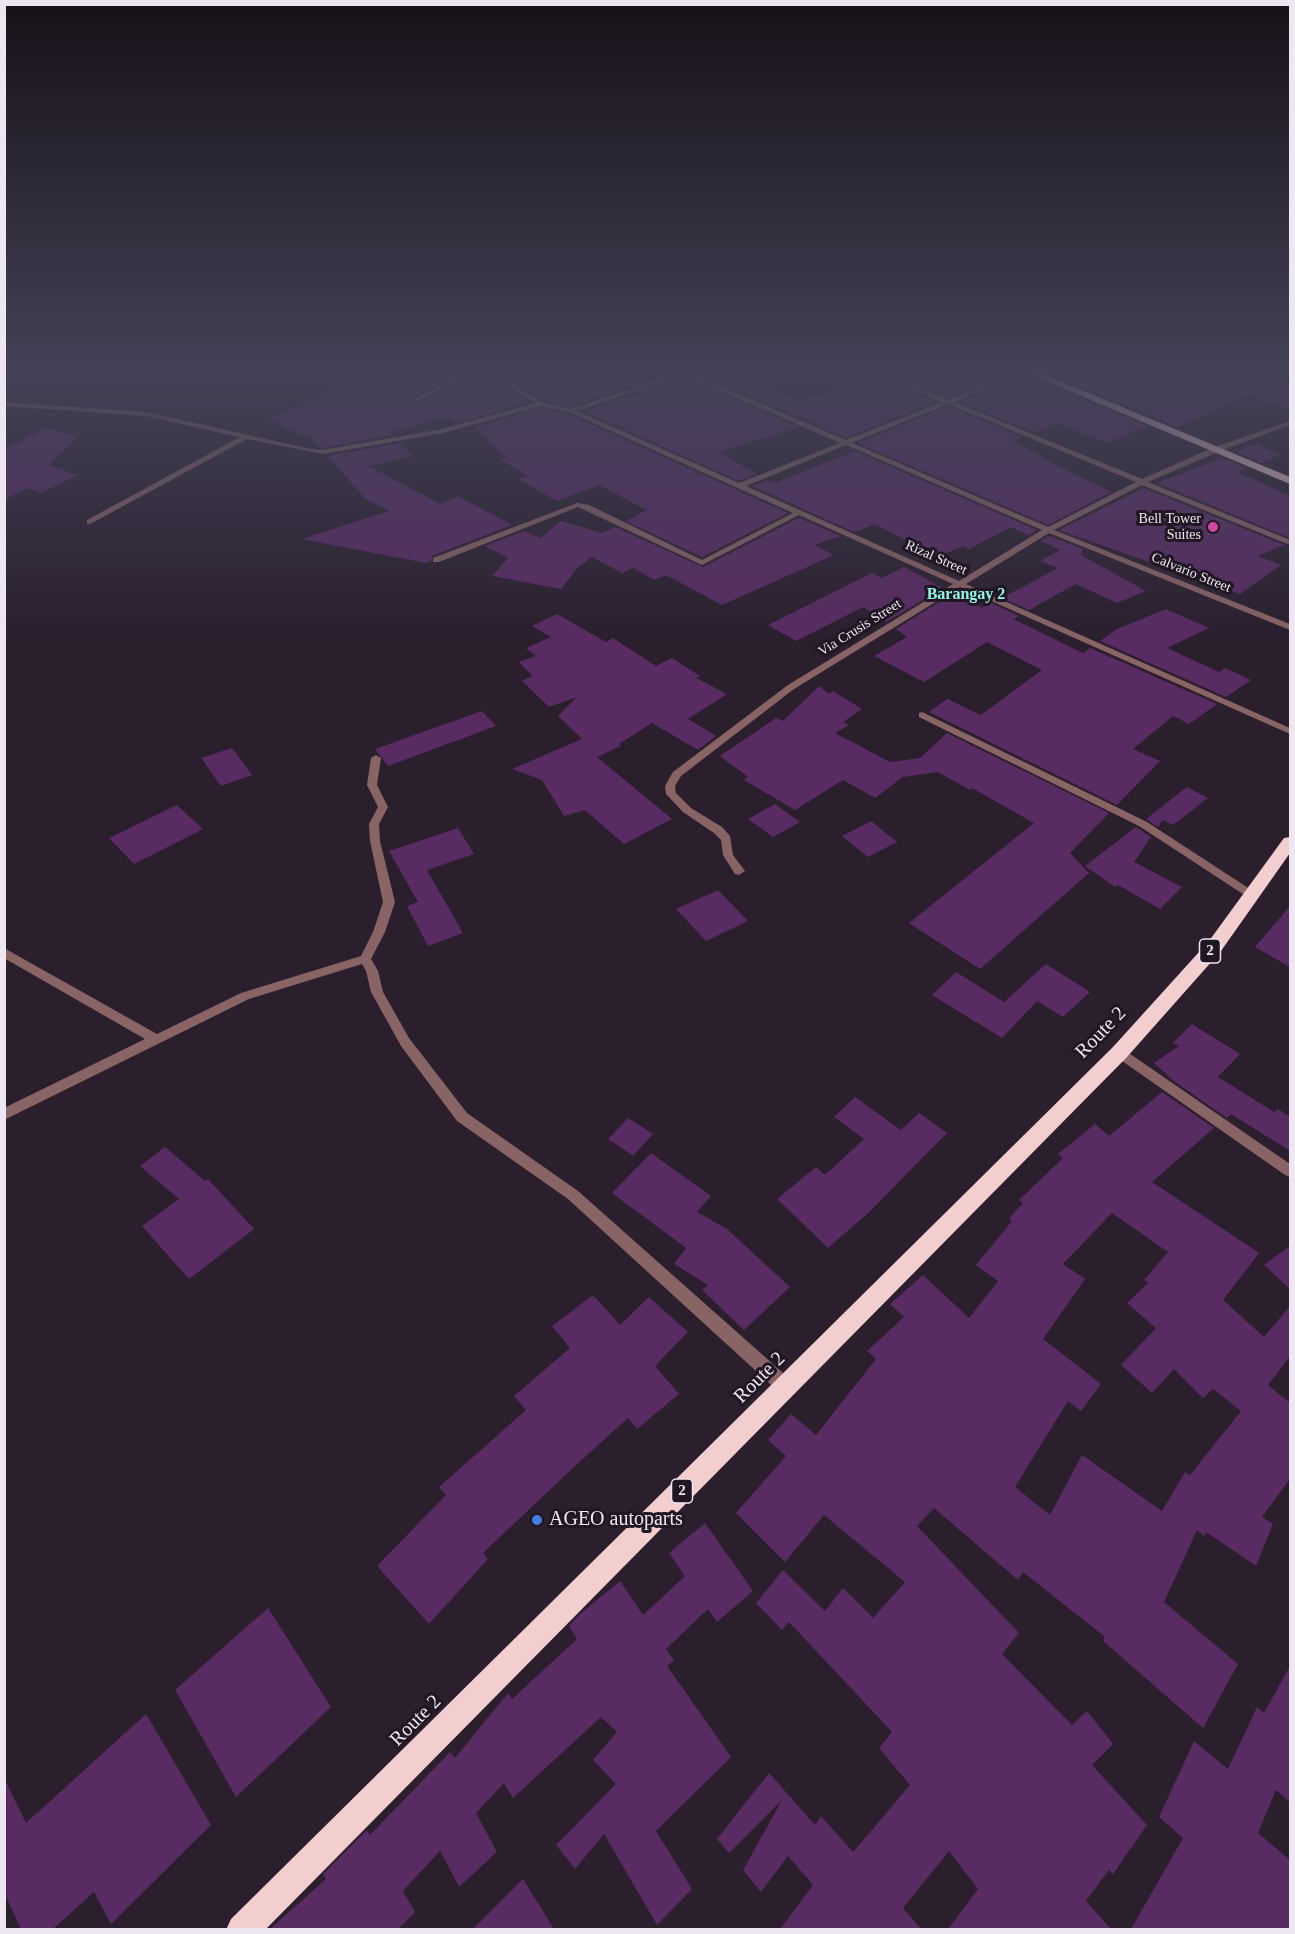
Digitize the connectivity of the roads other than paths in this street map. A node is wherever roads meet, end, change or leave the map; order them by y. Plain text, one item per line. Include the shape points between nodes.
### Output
1 (201, 461) edge
2 (684, 461) edge
3 (801, 461) edge
4 (885, 461) edge
5 (1092, 461) edge
6 (1189, 461) edge
7 (1242, 461) edge
8 (1290, 481) edge
9 (1142, 482) junction
10 (739, 486) junction
11 (798, 513) junction
12 (90, 522) dead end
13 (1048, 530) junction
14 (1290, 543) edge
15 (436, 560) dead end
16 (958, 583) junction
17 (1290, 627) edge
18 (922, 715) dead end
19 (1290, 730) edge
20 (376, 758) dead end
21 (1290, 842) edge
22 (739, 871) dead end
23 (1253, 895) junction
24 (4, 952) edge
25 (365, 959) junction
26 (155, 1039) junction
27 (1120, 1052) junction
28 (4, 1115) edge
29 (1290, 1171) edge
30 (786, 1387) junction
31 (242, 1929) edge

1 - 12 street
2 - 10 street, Rizal Street
3 - 10 street
4 - 13 street, Calvario Street
5 - 9 street
6 - 9 street, Via Crusis Street
7 - 8 highway
9 - 13 street, Via Crusis Street
9 - 14 street
10 - 11 street, Rizal Street
11 - 15 street via 702,563 577,505
11 - 16 street, Rizal Street
13 - 16 street, Via Crusis Street
13 - 17 street, Calvario Street
16 - 19 street, Rizal Street
16 - 22 street, Via Crusis Street via 791,687 677,774 670,794 718,830 726,839 728,855
18 - 23 street via 1143,824
20 - 25 street via 372,785 383,807 374,824 375,841 389,902
21 - 23 highway, Route 2 / 2
23 - 27 highway, Route 2 / 2 via 1215,946
24 - 26 street
25 - 26 street via 245,996
25 - 30 street via 377,992 405,1042 462,1117 573,1195
26 - 28 street
27 - 29 street
27 - 30 highway, Route 2 / 2
30 - 31 highway, Route 2 / 2

